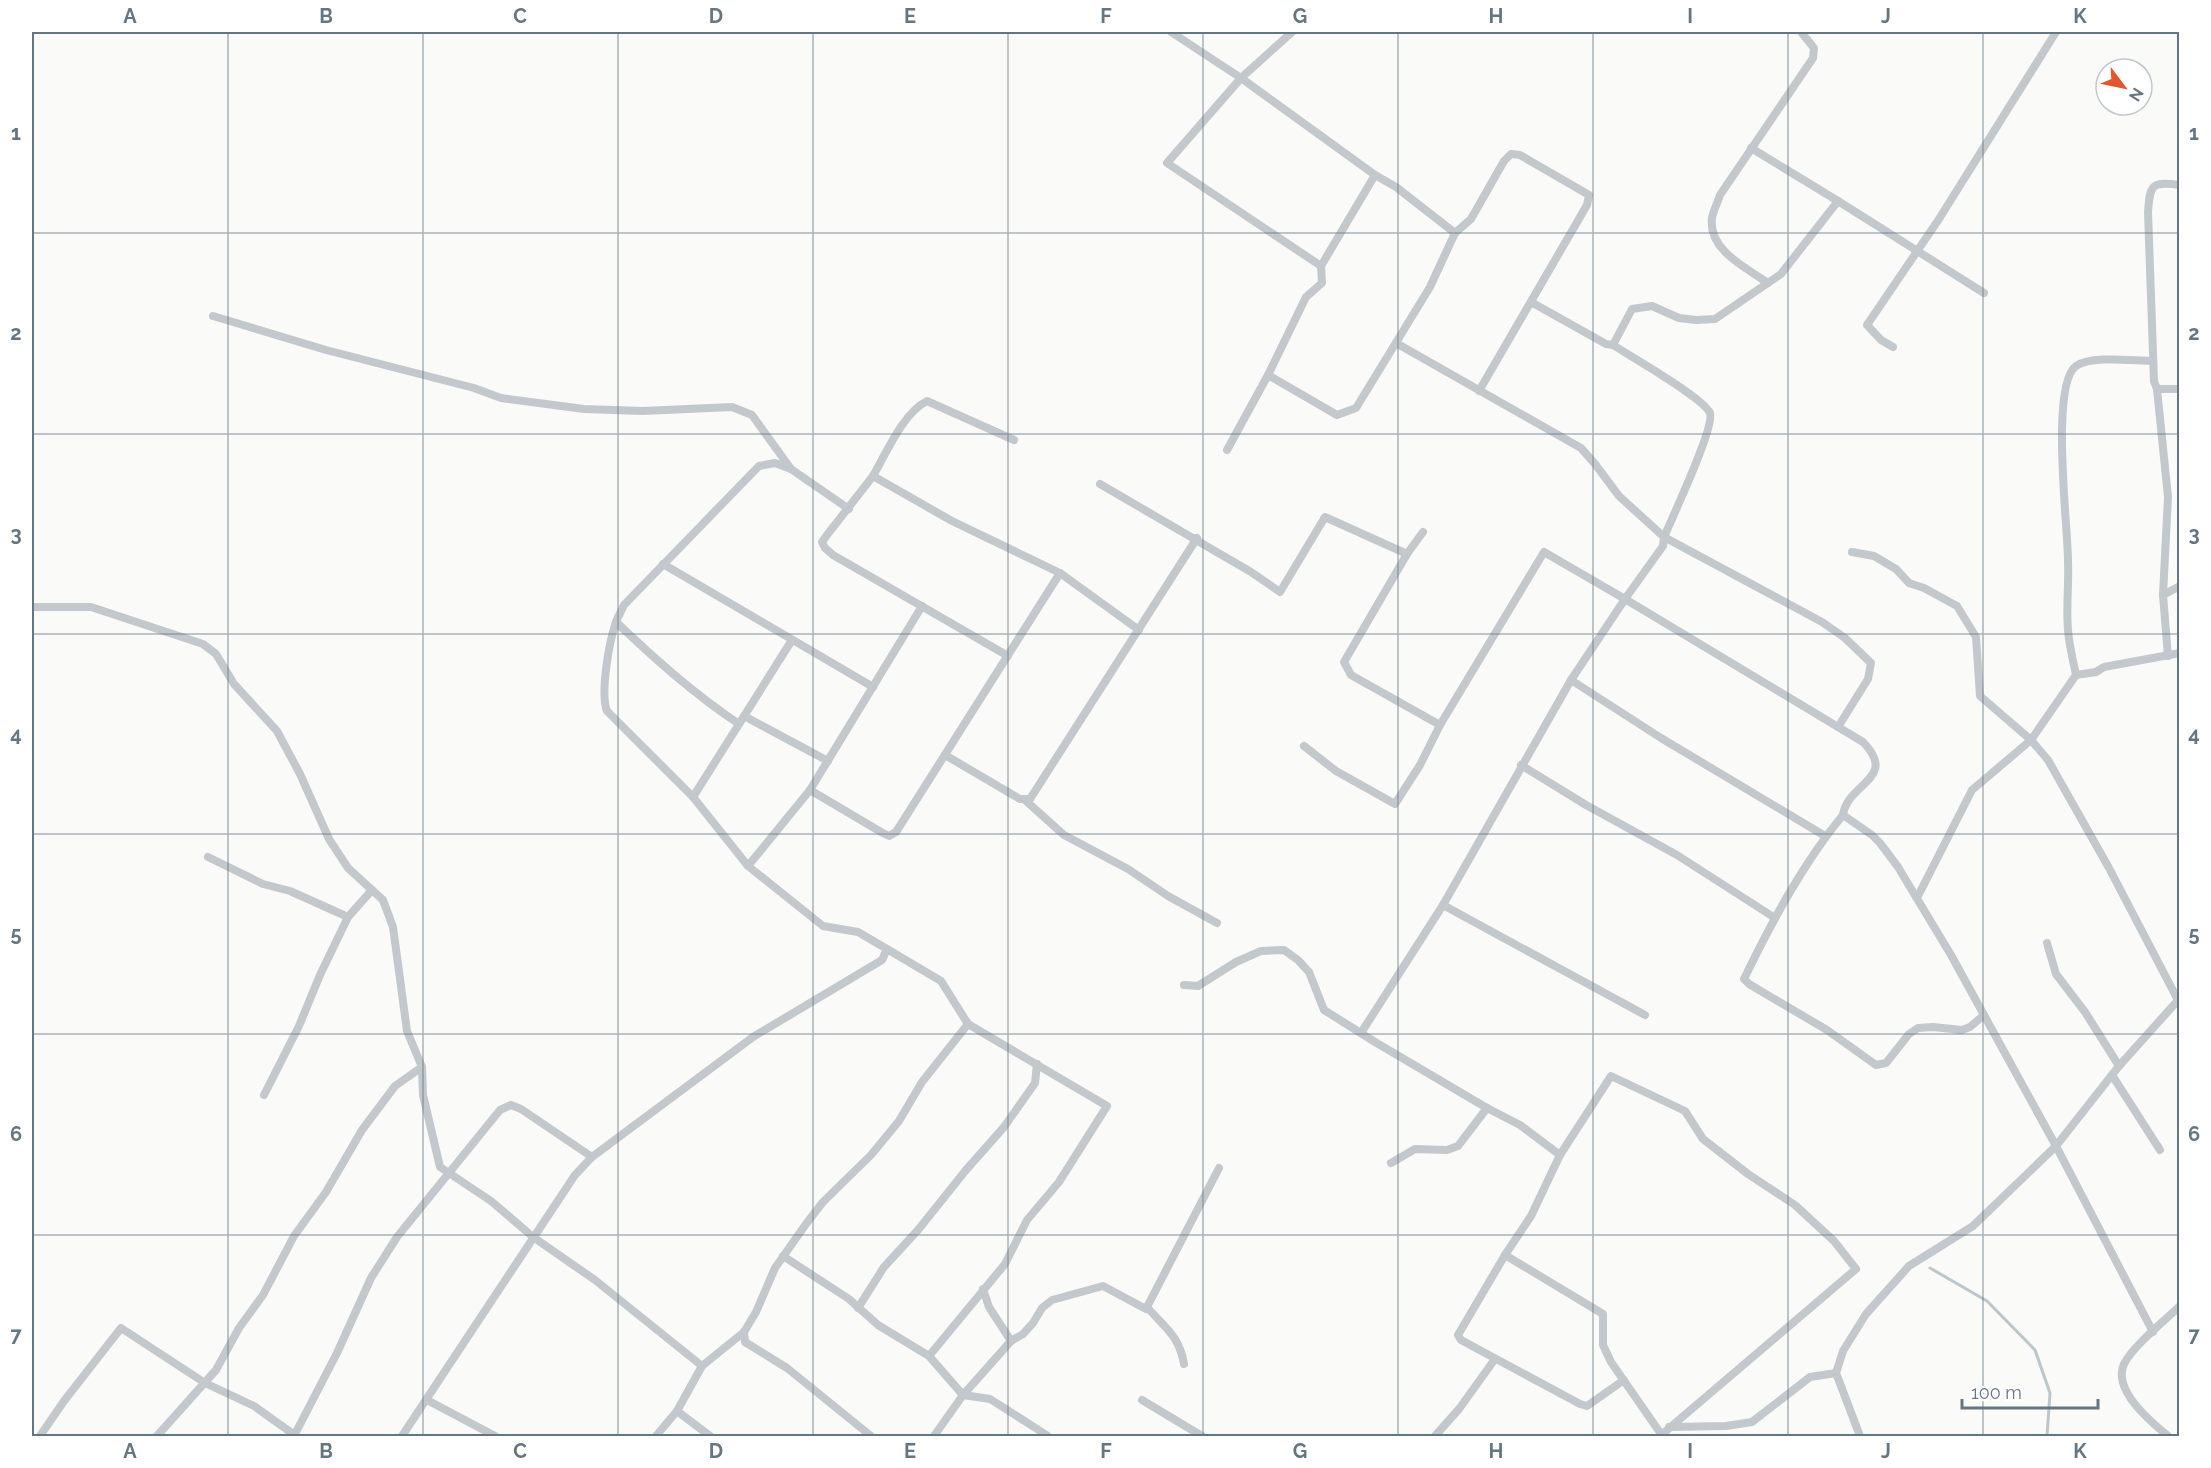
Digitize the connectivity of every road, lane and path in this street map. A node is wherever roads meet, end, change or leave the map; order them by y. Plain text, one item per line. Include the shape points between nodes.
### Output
1 (1170, 32) edge
2 (1292, 32) edge
3 (1801, 32) edge
4 (2056, 32) edge
5 (1241, 78) junction
6 (1751, 148) junction
7 (1375, 174) junction
8 (2180, 185) edge
9 (1838, 201) junction
10 (1455, 233) junction
11 (1917, 252) junction
12 (1321, 266) junction
13 (1768, 283) junction
14 (1984, 293) dead end
15 (1531, 302) junction
16 (213, 316) dead end
17 (1396, 343) junction
18 (1613, 345) junction
19 (1893, 347) dead end
20 (2153, 361) junction
21 (1268, 375) junction
22 (2157, 389) junction
23 (2180, 389) edge
24 (1479, 391) junction
25 (1014, 440) dead end
26 (1227, 450) dead end
27 (791, 469) junction
28 (873, 476) junction
29 (1100, 484) dead end
30 (849, 509) junction
31 (1423, 532) dead end
32 (1664, 537) junction
33 (1196, 539) junction
34 (1852, 552) dead end
35 (1407, 554) junction
36 (663, 564) junction
37 (1060, 573) junction
38 (2180, 586) edge
39 (2163, 595) junction
40 (1625, 598) junction
41 (922, 606) junction
42 (32, 608) edge
43 (616, 622) junction
44 (1139, 630) junction
45 (792, 640) junction
46 (2180, 653) edge
47 (1008, 656) junction
48 (2168, 656) junction
49 (2076, 675) junction
50 (1571, 680) junction
51 (873, 687) junction
52 (744, 716) junction
53 (739, 724) junction
54 (1440, 725) junction
55 (1838, 727) junction
56 (2031, 740) junction
57 (1304, 746) dead end
58 (945, 755) junction
59 (828, 761) junction
60 (1521, 765) junction
61 (810, 790) junction
62 (693, 797) junction
63 (1025, 800) junction
64 (1843, 815) junction
65 (1825, 836) junction
66 (208, 857) dead end
67 (748, 866) junction
68 (372, 890) junction
69 (1917, 898) junction
70 (1443, 904) junction
71 (348, 917) junction
72 (1776, 918) junction
73 (1216, 923) dead end
74 (2047, 943) dead end
75 (887, 949) junction
76 (1184, 986) dead end
77 (2179, 1001) edge
78 (1645, 1015) dead end
79 (1984, 1015) junction
80 (968, 1024) junction
81 (1361, 1033) junction
82 (1036, 1064) junction
83 (422, 1066) junction
84 (2119, 1066) junction
85 (2112, 1075) junction
86 (264, 1095) dead end
87 (1487, 1108) junction
88 (2056, 1146) junction
89 (2160, 1150) dead end
90 (1560, 1155) junction
91 (592, 1157) junction
92 (1391, 1162) dead end
93 (1219, 1168) dead end
94 (448, 1174) junction
95 (533, 1237) junction
96 (1505, 1255) junction
97 (783, 1256) junction
98 (983, 1289) junction
99 (2180, 1306) edge
100 (1147, 1307) junction
101 (858, 1308) junction
102 (744, 1332) junction
103 (2153, 1332) junction
104 (1011, 1341) junction
105 (928, 1356) junction
106 (1494, 1359) junction
107 (1184, 1364) dead end
108 (702, 1366) junction
109 (1836, 1373) junction
110 (1624, 1380) junction
111 (205, 1383) junction
112 (963, 1395) junction
113 (427, 1400) junction
114 (1142, 1400) dead end
115 (677, 1411) junction
116 (1669, 1427) junction
117 (1660, 1435) edge
118 (295, 1436) edge
119 (40, 1437) edge
120 (157, 1437) edge
121 (402, 1437) edge
122 (495, 1437) edge
123 (656, 1437) edge
124 (710, 1437) edge
125 (871, 1437) edge
126 (934, 1437) edge
127 (1048, 1437) edge
128 (1202, 1437) edge
129 (1435, 1437) edge
130 (1860, 1437) edge
131 (2168, 1437) edge

1 - 5 street
2 - 5 street
3 - 6 street via 1814,48 1813,58
4 - 11 street
5 - 7 street
5 - 12 street via 1167,163
6 - 9 street
6 - 13 street via 1720,195 1712,218 1713,237 1725,253
7 - 10 street
7 - 12 street
8 - 20 street via 2163,182 2150,190
9 - 11 street
9 - 13 street via 1781,274
10 - 15 street via 1471,219 1511,154 1520,155 1589,195 1587,205
10 - 17 street via 1430,287
11 - 14 street
11 - 19 street via 1867,325
12 - 21 street via 1322,282 1306,297
13 - 18 street via 1714,319 1679,318 1652,306 1632,309
15 - 18 street
15 - 24 street
16 - 27 street via 501,398 584,409 732,407 752,416
17 - 21 street via 1356,408 1337,415
17 - 24 street
18 - 32 street via 1694,397 1711,417 1706,438
20 - 22 street
20 - 49 street via 2089,360 2075,366 2070,374 2064,400 2062,446 2068,630
21 - 26 street
22 - 23 street
22 - 39 street via 2168,497
24 - 32 street via 1581,448 1619,496
25 - 28 street via 927,401 916,406
27 - 30 street
27 - 36 street via 775,463 759,466
28 - 30 street
28 - 37 street via 952,521
29 - 33 street
30 - 41 street via 822,543 825,548
31 - 35 street
32 - 40 street via 1663,546
32 - 55 street via 1822,622 1871,663 1868,679
33 - 35 street via 1280,592 1325,517
33 - 44 street
34 - 56 street via 1874,556 1896,569 1909,583 1957,606 1976,638 1980,696
35 - 54 street via 1344,662 1351,675
36 - 43 street via 624,605
36 - 45 street
37 - 44 street
37 - 47 street
38 - 39 street
39 - 48 street
40 - 50 street
40 - 54 street via 1544,552
40 - 55 street
41 - 47 street
41 - 51 street
42 - 68 street via 91,607 203,644 216,654 234,684 277,731 329,839 348,868
43 - 53 street via 705,702
43 - 62 street via 605,678 607,711
44 - 63 street via 1033,796
45 - 51 street
45 - 52 street
46 - 48 street
47 - 58 street
48 - 49 street
49 - 56 street
50 - 60 street
50 - 65 street
51 - 59 street
52 - 53 street
52 - 59 street
53 - 62 street
54 - 57 street via 1395,804 1336,771
55 - 64 street via 1863,742 1876,761 1874,771 1847,802
56 - 69 street via 1972,789
56 - 77 street via 2048,760 2082,819
58 - 61 street via 890,836
58 - 63 street
59 - 61 street
60 - 70 street
60 - 72 street via 1586,806 1677,855
61 - 67 street
62 - 67 street
63 - 73 street via 1064,835
64 - 65 street
64 - 69 street via 1872,835
65 - 72 street
66 - 71 street via 263,884 290,891
67 - 75 street via 823,926 858,932
68 - 71 street
68 - 83 street via 383,900 393,927 407,1031
69 - 79 street
70 - 78 street
70 - 81 street
71 - 86 street
72 - 79 street via 1744,979 1876,1065 1886,1063 1918,1028 1962,1030
74 - 84 street via 2056,974
75 - 80 street via 941,981
75 - 91 street via 882,960 753,1037
76 - 81 street via 1198,986 1261,951 1284,950 1309,972 1324,1010
77 - 84 street
79 - 88 street
80 - 82 street
80 - 97 street via 922,1082 899,1121 824,1202
81 - 87 street
82 - 98 street via 1107,1106 1059,1182 1027,1220 1005,1264
82 - 101 street via 1035,1083 1004,1127 884,1267
83 - 94 street via 431,1134 440,1167
83 - 111 street via 395,1086 362,1130
84 - 85 street
85 - 88 street
85 - 89 street
87 - 90 street via 1520,1125
87 - 92 street via 1458,1146 1447,1150 1415,1149
88 - 103 street
88 - 109 street via 1973,1227 1909,1266 1866,1314 1843,1351
90 - 96 street via 1532,1216
90 - 116 street via 1611,1076 1684,1111 1703,1138 1796,1205 1834,1241 1856,1269
91 - 94 street via 511,1104 500,1110
91 - 95 street via 575,1174
93 - 100 street
94 - 95 street via 490,1201
94 - 118 street via 397,1237 371,1278
95 - 108 street via 595,1280
95 - 113 street
96 - 106 street via 1458,1335
96 - 110 street via 1603,1314 1603,1345
97 - 101 street
97 - 102 street
98 - 104 street via 989,1307
98 - 105 street
99 - 103 street
100 - 104 street via 1102,1286 1079,1291 1052,1300 1023,1334
100 - 107 street via 1176,1337
101 - 105 street
102 - 108 street
102 - 125 street via 745,1342 787,1368
103 - 131 street via 2124,1364 2122,1375 2124,1386 2143,1415
104 - 112 street
105 - 112 street
106 - 110 street via 1587,1406
106 - 129 street
108 - 115 street
109 - 116 street via 1810,1377 1752,1422
109 - 130 street
110 - 117 street
111 - 118 street via 254,1406
111 - 119 street via 121,1328
111 - 120 street
112 - 126 street
112 - 127 street via 990,1399
113 - 121 street
113 - 122 street
114 - 128 street
115 - 123 street
115 - 124 street
116 - 117 street

